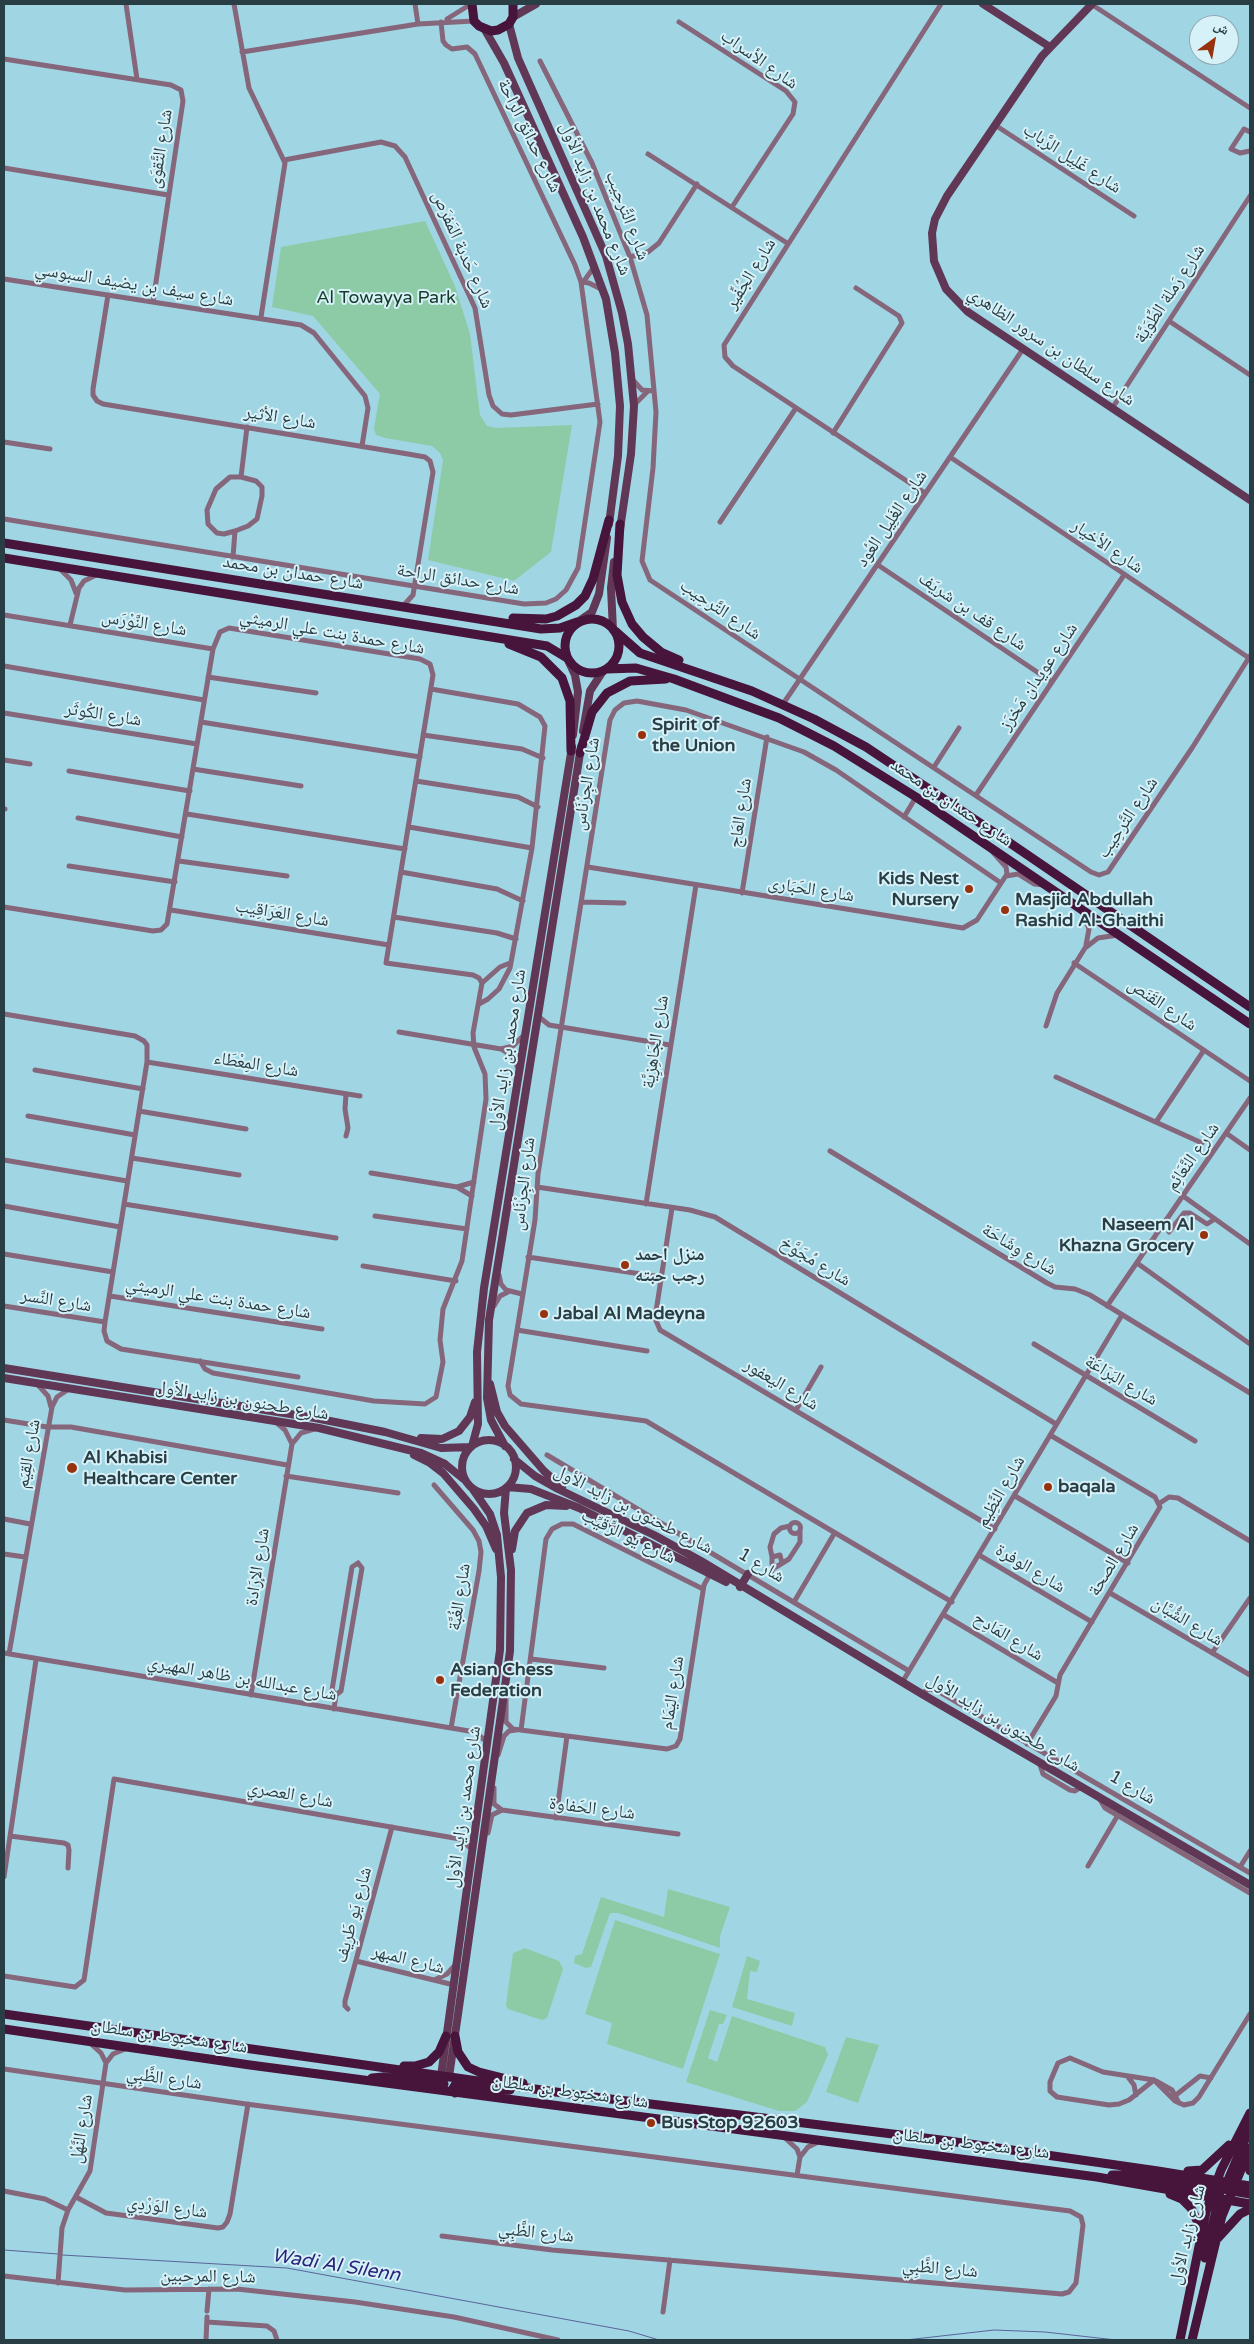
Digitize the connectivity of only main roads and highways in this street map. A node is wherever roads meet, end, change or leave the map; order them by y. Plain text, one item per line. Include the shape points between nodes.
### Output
1 (472, 4) edge
2 (513, 4) edge
3 (536, 4) edge
4 (983, 4) edge
5 (1091, 4) edge
6 (511, 20) junction
7 (485, 30) junction
8 (1050, 47) junction
9 (1250, 500) edge
10 (610, 520) junction
11 (620, 524) junction
12 (4, 543) edge
13 (4, 558) edge
14 (473, 618) junction
15 (578, 622) junction
16 (614, 631) junction
17 (468, 633) junction
18 (567, 659) junction
19 (605, 670) junction
20 (718, 678) junction
21 (674, 680) junction
22 (576, 752) junction
23 (1250, 1007) edge
24 (1250, 1024) edge
25 (4, 1368) edge
26 (487, 1369) junction
27 (4, 1378) edge
28 (477, 1393) junction
29 (385, 1432) junction
30 (384, 1443) junction
31 (505, 1446) junction
32 (471, 1447) junction
33 (514, 1459) junction
34 (466, 1480) junction
35 (506, 1487) junction
36 (472, 1488) junction
37 (579, 1508) junction
38 (605, 1511) junction
39 (510, 1558) junction
40 (500, 1562) junction
41 (748, 1574) road end
42 (740, 1587) junction
43 (1250, 1885) edge
44 (454, 1985) junction
45 (4, 2014) edge
46 (457, 2023) junction
47 (4, 2029) edge
48 (451, 2036) junction
49 (373, 2066) junction
50 (445, 2076) junction
51 (365, 2080) junction
52 (519, 2086) junction
53 (534, 2088) junction
54 (453, 2092) junction
55 (1250, 2113) edge
56 (1250, 2128) edge
57 (1240, 2131) junction
58 (1250, 2148) edge
59 (1158, 2170) junction
60 (1250, 2171) edge
61 (1097, 2177) junction
62 (1250, 2186) edge
63 (1223, 2190) junction
64 (1250, 2194) edge
65 (1250, 2204) edge
66 (1250, 2209) edge
67 (1202, 2230) junction
68 (1214, 2245) junction
69 (1204, 2285) junction
70 (1180, 2340) edge
71 (1192, 2340) edge

1 - 7 main road via 474,21
2 - 6 main road
3 - 6 main road
4 - 8 main road
5 - 8 main road, شارع سلطان بن سرور الظاهري
6 - 7 main road via 498,30
6 - 11 main road, شارع محمد بن زايد الأول via 518,58 606,256 624,321 634,406 631,454
7 - 10 main road, شارع محمد بن زايد الأول via 504,63 595,264 603,290 615,353 620,406
8 - 9 main road, شارع سلطان بن سرور الظاهري via 940,209 932,233 939,275 946,289 980,321
10 - 14 main road via 589,589 567,611 535,620 496,616
10 - 15 main road, شارع محمد بن زايد الأول via 599,594 592,612
11 - 16 main road, شارع محمد بن زايد الأول via 611,588
11 - 20 main road via 617,574 622,602 632,624 661,652
12 - 14 main road, شارع حمدان بن محمد
13 - 17 main road, شارع حمدان بن محمد
14 - 15 main road, شارع حمدان بن محمد via 547,629
15 - 16 main road via 600,620
15 - 18 main road via 565,638
16 - 19 main road via 618,650 615,660
16 - 20 main road, شارع حمدان بن محمد via 640,653
17 - 18 main road, شارع حمدان بن محمد via 547,646
17 - 22 main road via 530,651 557,671 570,701
18 - 19 main road via 584,672
18 - 22 main road, شارع محمد بن زايد الأول via 576,682 578,702
19 - 21 main road, شارع حمدان بن محمد via 636,668
19 - 22 main road, شارع محمد بن زايد الأول via 590,691
20 - 23 main road, شارع حمدان بن محمد via 783,704 841,733 897,767
21 - 22 main road via 630,681 607,693 592,712 585,743
21 - 24 main road, شارع حمدان بن محمد via 779,718 857,759
22 - 26 main road, شارع محمد بن زايد الأول via 536,1030 491,1301
22 - 28 main road, شارع محمد بن زايد الأول via 480,1312
25 - 29 main road, شارع طحنون بن زايد الأول
26 - 31 main road, شارع محمد بن زايد الأول via 489,1411
26 - 38 main road via 494,1404 505,1426 557,1483
27 - 30 main road, شارع طحنون بن زايد الأول via 319,1428
28 - 29 main road via 468,1422 448,1438 426,1439
28 - 32 main road, شارع محمد بن زايد الأول via 478,1424
29 - 32 main road, شارع طحنون بن زايد الأول via 441,1448
30 - 34 main road, شارع طحنون بن زايد الأول via 430,1456
30 - 40 main road via 422,1459 443,1473 484,1521
31 - 32 main road via 485,1441
31 - 33 main road
32 - 34 main road via 462,1463
33 - 35 main road via 514,1474
33 - 38 main road, شارع طحنون بن زايد الأول via 545,1482
34 - 36 main road
35 - 36 main road via 497,1493 487,1494
35 - 37 main road, شارع طحنون بن زايد الأول via 531,1489
35 - 39 main road, شارع محمد بن زايد الأول via 504,1513
36 - 40 main road, شارع محمد بن زايد الأول via 495,1525
37 - 39 main road via 546,1505 527,1514 515,1531
37 - 42 main road, شارع طحنون بن زايد الأول
38 - 42 main road, شارع طحنون بن زايد الأول via 654,1535
39 - 46 main road, شارع محمد بن زايد الأول via 510,1651
40 - 44 main road, شارع محمد بن زايد الأول via 500,1650
41 - 42 main road
42 - 43 main road, شارع طحنون بن زايد الأول
44 - 46 main road via 459,1988 454,2014
44 - 48 main road, شارع محمد بن زايد الأول
45 - 49 main road, شارع شخبوط بن سلطان
46 - 48 main road, شارع محمد بن زايد الأول
47 - 51 main road, شارع شخبوط بن سلطان
48 - 49 main road via 434,2057 422,2064
48 - 50 main road, شارع محمد بن زايد الأول
48 - 53 main road via 468,2067
49 - 50 main road, شارع شخبوط بن سلطان
50 - 51 main road
50 - 52 main road, شارع شخبوط بن سلطان
50 - 54 main road
51 - 54 main road, شارع شخبوط بن سلطان
52 - 53 main road, شارع شخبوط بن سلطان
52 - 54 main road via 504,2090 455,2085
53 - 59 main road, شارع شخبوط بن سلطان
54 - 61 main road, شارع شخبوط بن سلطان
55 - 57 main road, شارع زايد الأول
56 - 63 main road
57 - 59 main road via 1224,2152 1202,2170
57 - 63 main road, شارع زايد الأول
58 - 60 main road
58 - 63 main road, شارع زايد الأول
59 - 63 main road, شارع شخبوط بن سلطان
61 - 63 main road, شارع شخبوط بن سلطان
61 - 67 main road via 1179,2197 1195,2213
62 - 63 main road, شارع شخبوط بن سلطان
63 - 64 main road
63 - 65 main road, شارع شخبوط بن سلطان
63 - 67 main road, شارع زايد الأول
63 - 68 main road, شارع زايد الأول
63 - 69 main road via 1203,2266
66 - 68 main road via 1229,2224
67 - 70 main road, شارع زايد الأول
68 - 69 main road, شارع زايد الأول
69 - 71 main road, شارع زايد الأول

